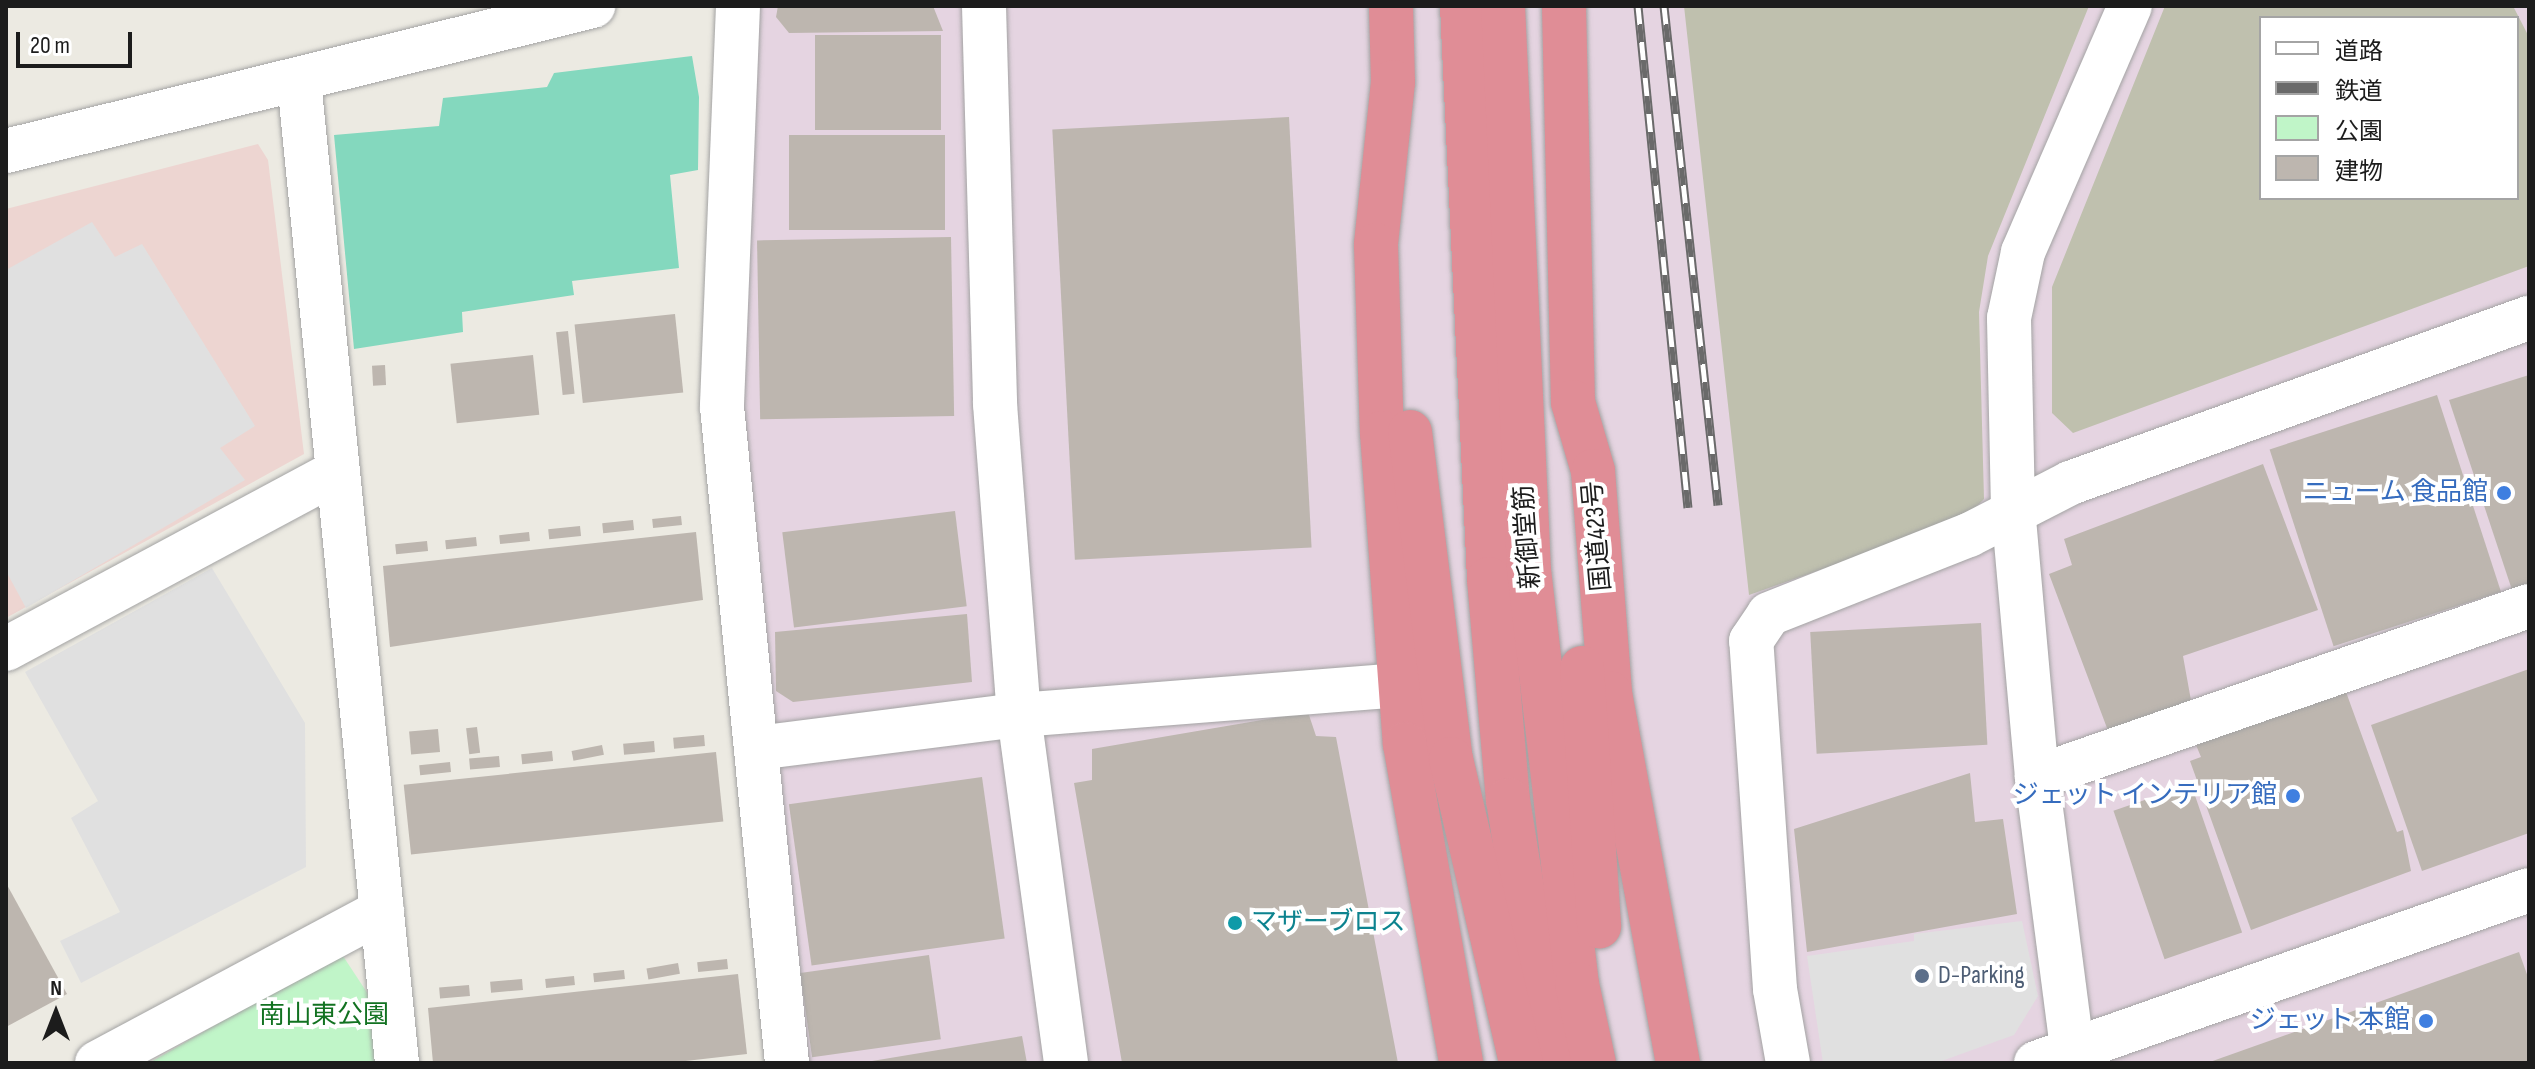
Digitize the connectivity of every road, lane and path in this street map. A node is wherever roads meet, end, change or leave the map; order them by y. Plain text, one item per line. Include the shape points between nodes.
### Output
1 (593, 6) edge
2 (738, 6) edge
3 (984, 6) edge
4 (1391, 6) edge
5 (1462, 6) edge
6 (1503, 6) edge
7 (1564, 6) edge
8 (2130, 6) edge
9 (299, 81) junction
10 (1393, 82) junction
11 (6, 151) edge
12 (2529, 318) edge
13 (1573, 402) junction
14 (334, 473) junction
15 (2013, 510) junction
16 (2529, 606) edge
17 (6, 649) edge
18 (1401, 685) junction
19 (1019, 715) junction
20 (757, 748) junction
21 (2037, 777) junction
22 (2529, 890) edge
23 (382, 911) junction
24 (2061, 1059) edge
25 (101, 1062) edge
26 (397, 1063) edge
27 (787, 1063) edge
28 (1066, 1063) edge
29 (1461, 1063) edge
30 (1521, 1063) edge
31 (1550, 1063) edge
32 (1594, 1063) edge
33 (1615, 1063) edge
34 (1678, 1063) edge
35 (1788, 1063) edge

1 - 9 street
2 - 20 street via 722,407
3 - 19 street via 995,404
4 - 10 highway
5 - 31 highway, 新御堂筋 via 1489,579 1508,800
6 - 32 highway, 新御堂筋 via 1529,570 1577,984
7 - 13 highway, 国道423号
8 - 15 street via 2023,252 2009,318
9 - 11 street
9 - 14 street
10 - 18 highway via 1377,189 1376,304
10 - 30 highway via 1410,435 1451,759
12 - 15 street via 2070,483
13 - 33 highway via 1596,910
13 - 34 highway, 国道423号 via 1593,471 1610,693
14 - 17 street
14 - 23 street
15 - 21 street
15 - 35 street via 1969,535 1769,614 1751,641 1775,989
16 - 21 street
18 - 19 street
18 - 29 highway via 1405,744
19 - 20 street
19 - 28 street
20 - 27 street
21 - 24 street
22 - 24 street
23 - 25 street
23 - 26 street

